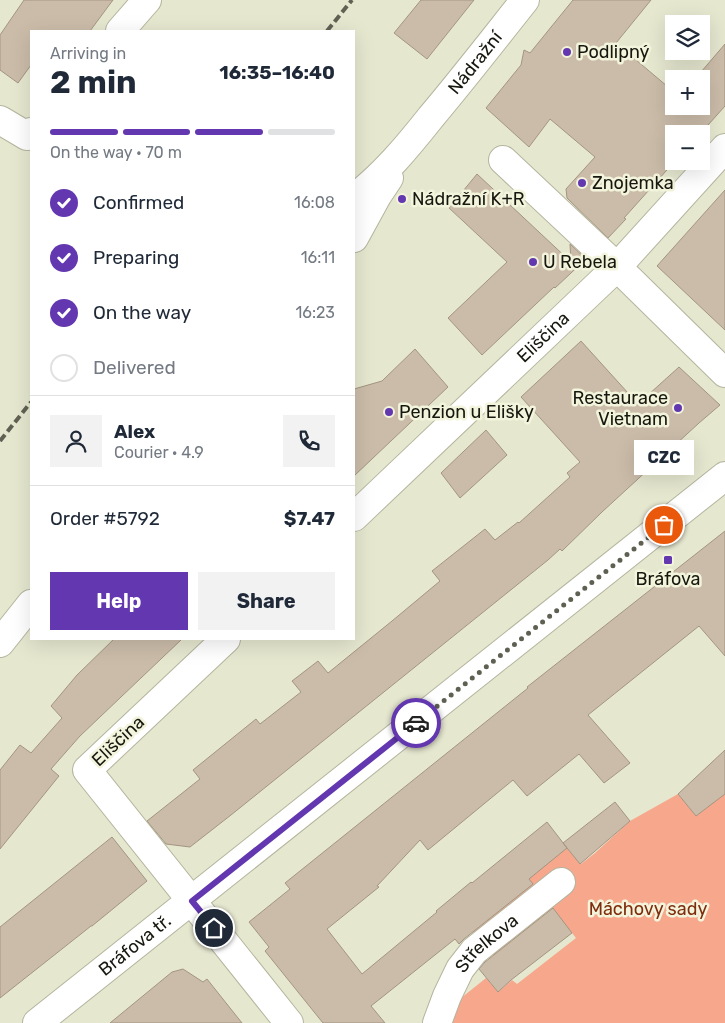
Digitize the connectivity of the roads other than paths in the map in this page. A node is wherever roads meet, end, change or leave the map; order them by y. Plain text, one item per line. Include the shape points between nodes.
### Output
1 (147, 0) edge
2 (525, 0) edge
3 (121, 30) edge
4 (0, 120) edge
5 (425, 125) junction
6 (30, 133) edge
7 (725, 148) edge
8 (503, 160) dead end
9 (355, 197) edge
10 (355, 236) edge
11 (617, 268) junction
12 (725, 373) edge
13 (725, 476) edge
14 (355, 516) edge
15 (30, 605) edge
16 (225, 640) edge
17 (0, 643) edge
18 (561, 882) dead end
19 (192, 901) junction
20 (37, 1023) edge
21 (289, 1023) edge
22 (437, 1023) edge

1 - 3 street
2 - 5 street, Nádražní
4 - 6 street via 27,136
5 - 9 street, Nádražní via 390,166
5 - 10 street, Nádražní via 377,196
7 - 11 street, Eliščina
8 - 11 street
11 - 12 street
11 - 14 street, Eliščina
13 - 19 street, Bráfova tř.
15 - 17 street
16 - 19 street, Eliščina via 88,770
18 - 22 street, Střelkova via 474,951 460,969
19 - 20 street, Bráfova tř.
19 - 21 street

